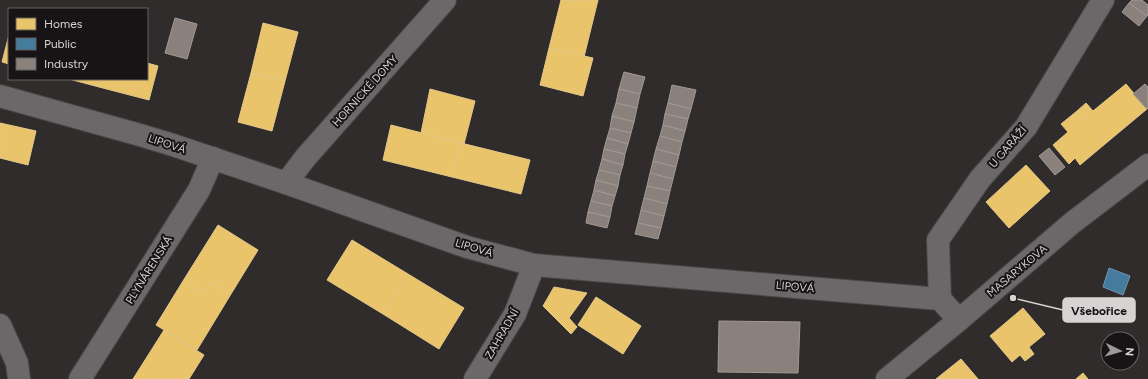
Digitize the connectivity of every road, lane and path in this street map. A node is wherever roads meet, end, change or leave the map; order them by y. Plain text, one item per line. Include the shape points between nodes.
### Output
1 (445, 0) edge
2 (1103, 0) edge
3 (0, 96) edge
4 (214, 158) junction
5 (1148, 165) edge
6 (286, 183) junction
7 (534, 265) junction
8 (940, 299) junction
9 (959, 320) junction
10 (0, 325) edge
11 (19, 379) edge
12 (80, 379) edge
13 (475, 379) edge
14 (887, 379) edge

1 - 6 street, HORNICKÉ DOMY
2 - 8 street, U GARÁŽÍ via 1026,127 980,179 938,240
3 - 4 street, LIPOVÁ
4 - 6 street, LIPOVÁ
4 - 12 street, PLYNÁRENSKÁ via 199,190
5 - 9 street, MASARYKOVA via 1072,223
6 - 7 street, LIPOVÁ via 467,247
7 - 8 street, LIPOVÁ
7 - 13 street, ZAHRADNÍ via 515,314
8 - 9 street
9 - 14 street, MASARYKOVA
10 - 11 street via 17,363

